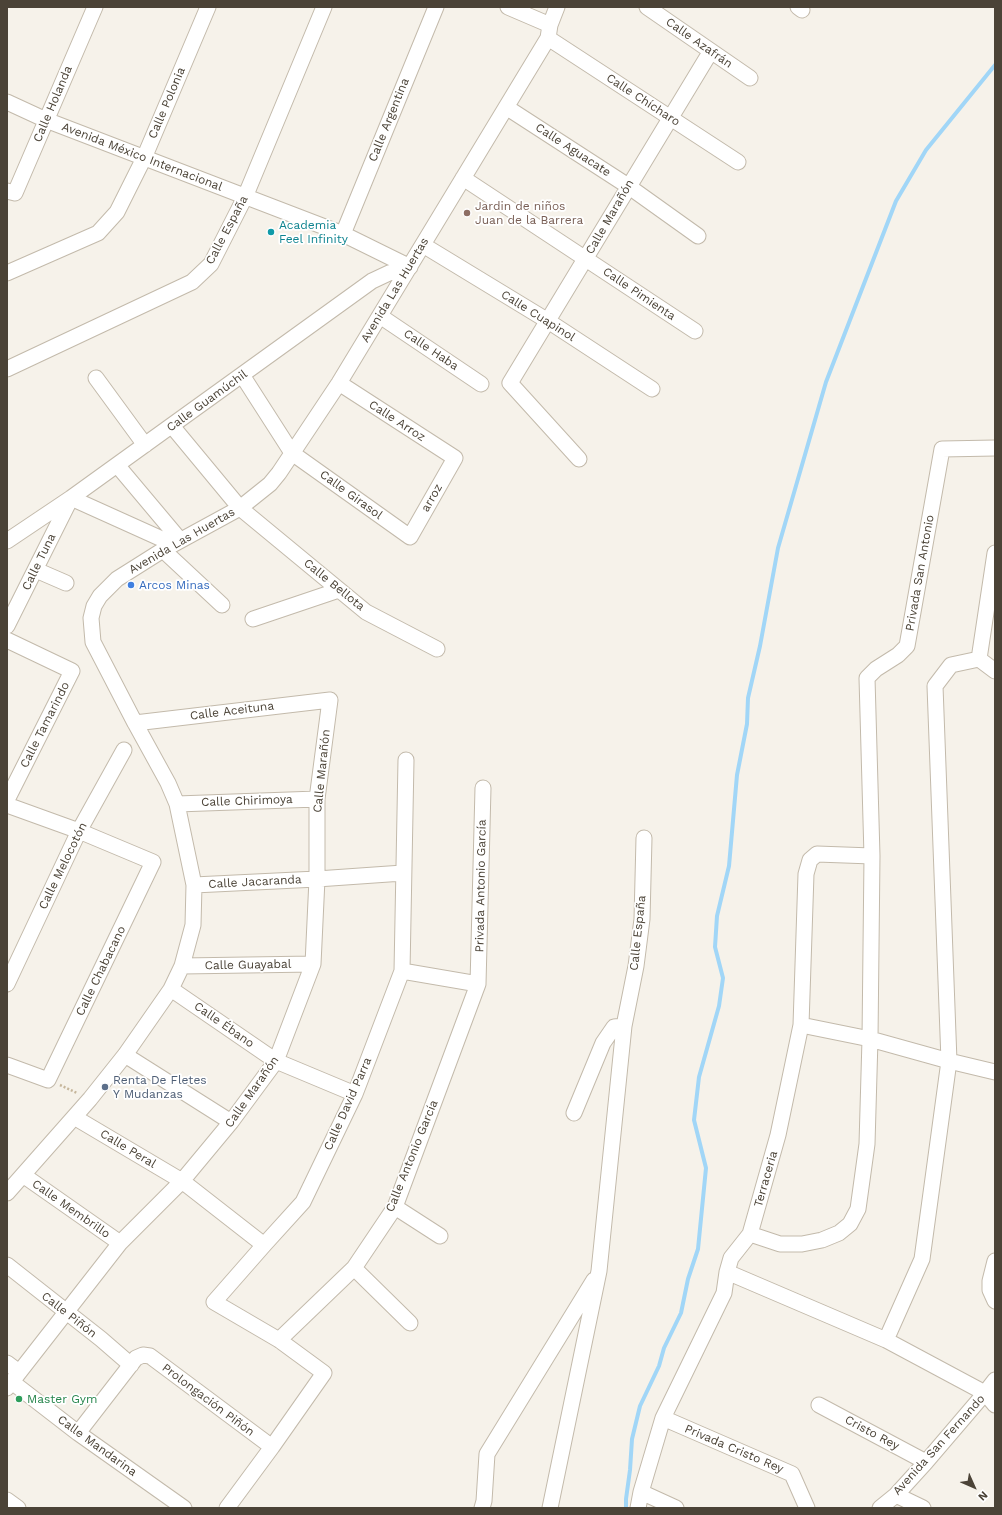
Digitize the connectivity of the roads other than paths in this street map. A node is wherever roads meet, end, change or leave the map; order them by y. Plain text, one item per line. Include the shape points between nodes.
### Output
1 (95, 7) edge
2 (208, 7) edge
3 (324, 7) edge
4 (436, 7) edge
5 (508, 7) edge
6 (557, 7) edge
7 (647, 7) edge
8 (549, 31) junction
9 (711, 51) junction
10 (750, 78) dead end
11 (7, 102) edge
12 (506, 107) junction
13 (670, 118) junction
14 (46, 120) junction
15 (144, 158) junction
16 (738, 162) dead end
17 (464, 178) junction
18 (628, 186) junction
19 (7, 191) edge
20 (245, 197) junction
21 (343, 234) junction
22 (698, 236) dead end
23 (423, 245) junction
24 (586, 259) junction
25 (410, 267) junction
26 (7, 273) edge
27 (380, 316) junction
28 (548, 321) junction
29 (695, 331) dead end
30 (7, 369) edge
31 (242, 375) junction
32 (96, 378) dead end
33 (339, 383) junction
34 (481, 384) dead end
35 (652, 389) dead end
36 (172, 426) junction
37 (145, 445) junction
38 (995, 448) edge
39 (292, 453) junction
40 (455, 458) joint
41 (579, 460) dead end
42 (117, 465) junction
43 (71, 498) junction
44 (240, 508) junction
45 (410, 537) joint
46 (7, 541) edge
47 (172, 545) junction
48 (995, 553) edge
49 (36, 570) junction
50 (66, 583) dead end
51 (339, 590) junction
52 (222, 605) dead end
53 (253, 619) dead end
54 (7, 626) edge
55 (7, 640) edge
56 (437, 649) dead end
57 (980, 659) junction
58 (995, 671) edge
59 (330, 700) joint
60 (135, 723) junction
61 (124, 750) dead end
62 (406, 760) dead end
63 (483, 788) dead end
64 (317, 799) junction
65 (7, 800) edge
66 (177, 804) junction
67 (7, 805) edge
68 (79, 831) junction
69 (644, 838) dead end
70 (872, 856) junction
71 (403, 873) junction
72 (317, 879) junction
73 (194, 885) junction
74 (313, 964) junction
75 (182, 966) junction
76 (402, 971) junction
77 (7, 984) edge
78 (478, 984) junction
79 (172, 989) junction
80 (802, 1025) junction
81 (624, 1026) junction
82 (870, 1039) junction
83 (125, 1055) junction
84 (276, 1061) junction
85 (949, 1061) junction
86 (7, 1065) edge
87 (995, 1072) edge
88 (355, 1094) junction
89 (574, 1114) dead end
90 (74, 1117) junction
91 (231, 1122) junction
92 (23, 1175) junction
93 (182, 1181) junction
94 (7, 1193) edge
95 (395, 1207) junction
96 (750, 1234) junction
97 (440, 1236) dead end
98 (120, 1243) junction
99 (264, 1244) junction
100 (995, 1261) edge
101 (7, 1265) edge
102 (354, 1268) junction
103 (600, 1271) junction
104 (727, 1272) junction
105 (995, 1300) edge
106 (66, 1312) junction
107 (410, 1323) dead end
108 (279, 1340) junction
109 (886, 1340) junction
110 (7, 1363) edge
111 (131, 1365) junction
112 (13, 1380) edge
113 (995, 1380) edge
114 (990, 1399) edge
115 (819, 1405) dead end
116 (663, 1418) junction
117 (78, 1433) junction
118 (272, 1448) junction
119 (926, 1462) junction
120 (641, 1492) junction
121 (896, 1495) junction
122 (7, 1500) edge
123 (18, 1508) edge
124 (184, 1508) edge
125 (227, 1508) edge
126 (482, 1508) edge
127 (550, 1508) edge
128 (638, 1508) edge
129 (676, 1508) edge
130 (807, 1508) edge
131 (880, 1508) edge
132 (923, 1508) edge

1 - 14 street, Calle Holanda
2 - 15 street, Calle Polonia
3 - 20 street, Calle España
4 - 21 street, Calle Argentina
5 - 8 street, Calle Chícharo
6 - 8 street, Avenida Las Huertas
7 - 9 street, Calle Azafrán
8 - 12 street, Avenida Las Huertas
8 - 13 street, Calle Chícharo
9 - 10 street, Calle Azafrán
9 - 13 street, Calle Marañón
11 - 14 street, Avenida México Internacional
12 - 17 street, Avenida Las Huertas
12 - 18 street, Calle Aguacate
13 - 16 street, Calle Chícharo
13 - 18 street, Calle Marañón
14 - 15 street, Avenida México Internacional
14 - 19 street, Calle Holanda via 15,193
15 - 20 street, Avenida México Internacional
15 - 26 street, Calle Polonia via 117,212 98,233
17 - 23 street, Avenida Las Huertas
17 - 24 street, Calle Pimienta
18 - 22 street, Calle Aguacate
18 - 24 street, Calle Marañón
20 - 21 street, Avenida México Internacional
20 - 30 street, Calle España via 211,264 192,282
21 - 25 street, Avenida México Internacional
23 - 25 street, Avenida Las Huertas
23 - 28 street, Calle Cuapinol
24 - 28 street, Calle Marañón
24 - 29 street, Calle Pimienta
25 - 27 street, Avenida Las Huertas
25 - 31 street, Calle Guamúchil via 389,272 372,281
27 - 33 street, Avenida Las Huertas
27 - 34 street, Calle Haba
28 - 35 street, Calle Cuapinol
28 - 41 street, Calle Marañón via 510,382
31 - 36 street, Calle Guamúchil
31 - 39 street
32 - 37 street
33 - 39 street, Avenida Las Huertas
33 - 40 street, Calle Arroz
36 - 37 street, Calle Guamúchil
36 - 44 street, Calle Bellota
37 - 42 street, Calle Guamúchil
38 - 70 street, Privada San Antonio via 942,449 907,646 867,678
39 - 44 street, Avenida Las Huertas via 270,484
39 - 45 street, Calle Girasol
40 - 45 street, arroz
42 - 43 street, Calle Guamúchil
42 - 47 street
43 - 46 street, Calle Guamúchil
43 - 47 street
43 - 49 street, Calle Tuna
44 - 47 street, Avenida Las Huertas
44 - 51 street, Calle Bellota
47 - 52 street
47 - 60 street, Avenida Las Huertas via 117,579 94,606 91,631 93,642
48 - 57 street
49 - 50 street
49 - 54 street, Calle Tuna
51 - 53 street
51 - 56 street, Calle Bellota via 366,612
55 - 65 street, Calle Tamarindo via 72,672
57 - 58 street
57 - 85 street via 951,665 935,686
59 - 60 street, Calle Aceituna
59 - 64 street, Calle Marañón
60 - 66 street, Avenida Las Huertas
61 - 68 street, Calle Melocotón
62 - 71 street, Calle David Parra
63 - 78 street, Privada Antonio García
64 - 66 street, Calle Chirimoya
64 - 72 street, Calle Marañón
66 - 73 street, Avenida Las Huertas
67 - 68 street
68 - 77 street, Calle Melocotón
68 - 86 street, Calle Chabacano via 153,862 48,1080
69 - 81 street, Calle España via 642,919
70 - 80 street, Terraceria via 817,854 810,860 806,874
70 - 82 street
71 - 72 street, Calle Jacaranda
71 - 76 street, Calle David Parra
72 - 73 street, Calle Jacaranda
72 - 74 street, Calle Marañón
73 - 75 street, Avenida Las Huertas via 193,925
74 - 75 street, Calle Guayabal
74 - 84 street, Calle Marañón
75 - 79 street, Avenida Las Huertas
76 - 78 street
76 - 88 street, Calle David Parra
78 - 95 street, Calle Antonio García
79 - 83 street, Avenida Las Huertas
79 - 84 street, Calle Ébano
80 - 82 street
80 - 96 street, Terraceria via 778,1135
81 - 89 street via 614,1027 603,1043
81 - 103 street, Calle España
82 - 85 street
82 - 96 street via 867,1144 858,1209 850,1224 839,1233 802,1244 780,1244
83 - 90 street, Avenida Las Huertas
83 - 91 street
84 - 88 street, Calle Ébano
84 - 91 street, Calle Marañón
85 - 87 street
85 - 109 street via 922,1259
88 - 99 street, Calle David Parra via 303,1202
90 - 92 street, Avenida Las Huertas
90 - 93 street, Calle Peral
91 - 93 street, Calle Marañón
92 - 94 street, Avenida Las Huertas
92 - 98 street, Calle Membrillo
93 - 98 street, Calle Marañón
93 - 99 street, Calle Peral
95 - 97 street
95 - 102 street, Calle Antonio García
96 - 104 street, Terraceria via 731,1258
98 - 106 street, Calle Marañón
99 - 108 street, Calle David Parra via 214,1302
100 - 105 street via 990,1281 990,1290
101 - 106 street, Calle Piñón
102 - 107 street
102 - 108 street, Calle Antonio García
103 - 126 street via 487,1454
103 - 127 street, Calle España
104 - 109 street
104 - 116 street, Terraceria via 724,1293
106 - 111 street, Calle Piñón
106 - 112 street, Calle Marañón
108 - 118 street via 324,1373
109 - 114 street
110 - 112 street, Calle Mandarina
111 - 117 street
111 - 118 street, Prolongación Piñón via 136,1358 150,1356
112 - 117 street, Calle Mandarina
113 - 114 street, Avenida San Fernando
114 - 119 street, Avenida San Fernando
115 - 119 street, Cristo Rey
116 - 120 street, Terraceria
116 - 130 street, Privada Cristo Rey via 792,1474
117 - 124 street, Calle Mandarina
118 - 125 street
119 - 121 street, Avenida San Fernando
120 - 128 street, Terraceria
120 - 129 street
121 - 131 street, Avenida San Fernando
121 - 132 street
122 - 123 street

